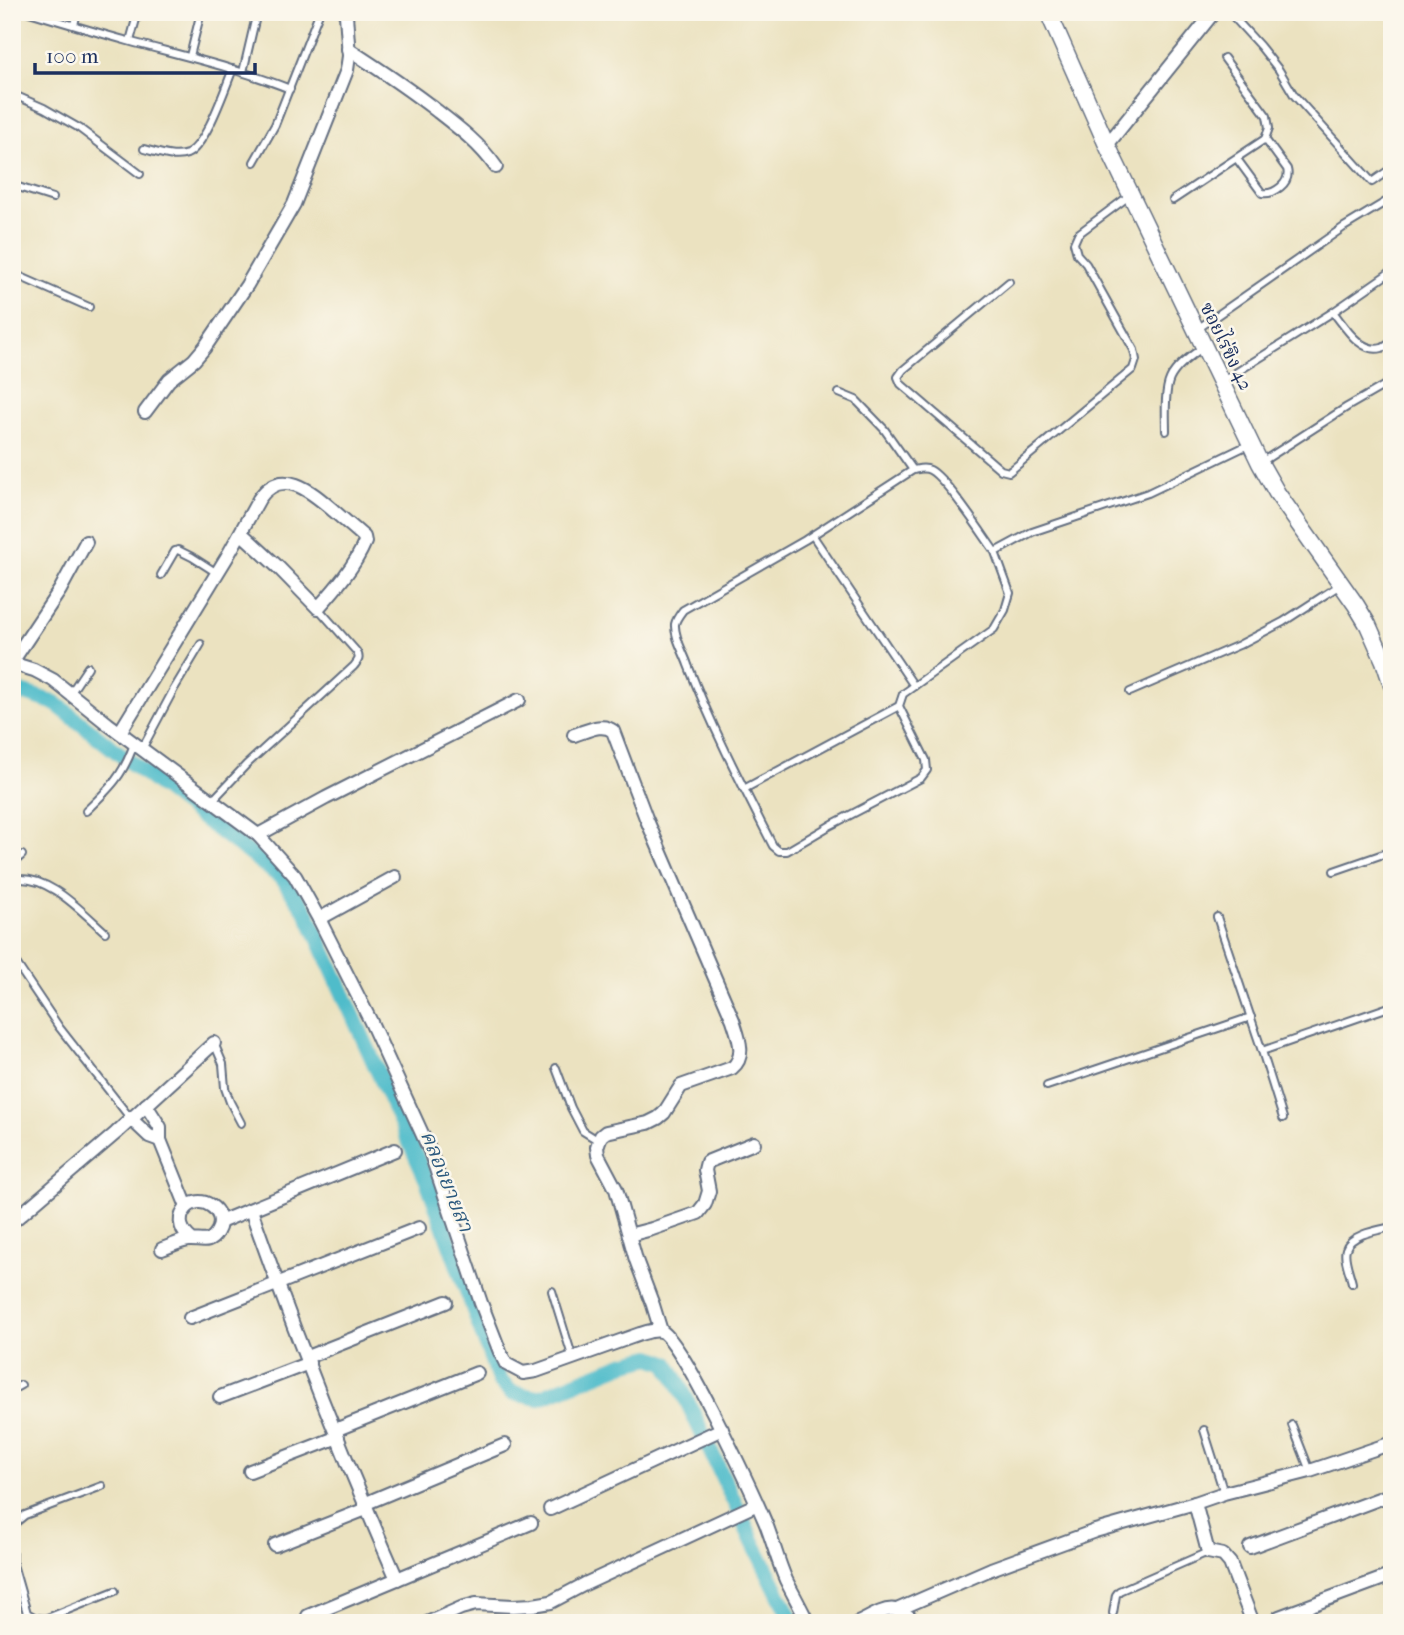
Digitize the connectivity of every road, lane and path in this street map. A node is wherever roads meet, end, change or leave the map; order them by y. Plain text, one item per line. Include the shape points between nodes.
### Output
1 (29, 12) edge
2 (77, 12) edge
3 (138, 12) edge
4 (201, 12) edge
5 (257, 12) edge
6 (344, 12) edge
7 (1048, 12) edge
8 (1214, 12) edge
9 (1229, 12) edge
10 (319, 13) edge
11 (74, 25) junction
12 (130, 41) junction
13 (348, 49) junction
14 (190, 56) junction
15 (1224, 58) dead end
16 (233, 69) junction
17 (243, 72) junction
18 (290, 89) junction
19 (12, 94) edge
20 (1265, 139) junction
21 (1107, 145) junction
22 (144, 149) dead end
23 (1237, 159) junction
24 (254, 162) dead end
25 (496, 167) dead end
26 (1392, 168) edge
27 (140, 174) dead end
28 (12, 185) edge
29 (1131, 195) junction
30 (53, 198) dead end
31 (1392, 198) edge
32 (1173, 200) dead end
33 (1392, 271) edge
34 (12, 273) edge
35 (1009, 282) dead end
36 (89, 307) dead end
37 (1333, 312) junction
38 (1196, 330) junction
39 (1392, 342) edge
40 (1204, 346) junction
41 (1392, 381) edge
42 (1221, 382) junction
43 (839, 393) dead end
44 (145, 412) dead end
45 (1166, 431) dead end
46 (1251, 444) junction
47 (1260, 463) junction
48 (913, 470) junction
49 (241, 533) junction
50 (813, 536) junction
51 (86, 542) dead end
52 (995, 552) junction
53 (217, 573) junction
54 (161, 575) dead end
55 (1341, 584) junction
56 (318, 608) junction
57 (201, 644) dead end
58 (12, 664) edge
59 (88, 667) dead end
60 (1391, 682) edge
61 (914, 686) junction
62 (1130, 692) dead end
63 (70, 694) junction
64 (519, 700) dead end
65 (900, 706) junction
66 (120, 732) junction
67 (574, 735) dead end
68 (135, 750) junction
69 (744, 789) junction
70 (211, 801) junction
71 (86, 811) dead end
72 (258, 835) junction
73 (1392, 851) edge
74 (22, 855) dead end
75 (12, 864) edge
76 (1334, 871) dead end
77 (395, 877) dead end
78 (12, 880) edge
79 (1217, 917) dead end
80 (319, 919) junction
81 (105, 932) dead end
82 (12, 957) edge
83 (1392, 1006) edge
84 (1251, 1017) junction
85 (214, 1043) joint
86 (1262, 1051) junction
87 (556, 1068) dead end
88 (1047, 1086) dead end
89 (146, 1105) junction
90 (1283, 1118) dead end
91 (131, 1119) junction
92 (241, 1123) dead end
93 (160, 1140) junction
94 (599, 1141) junction
95 (754, 1143) dead end
96 (395, 1150) dead end
97 (187, 1207) junction
98 (251, 1210) junction
99 (12, 1222) edge
100 (220, 1222) junction
101 (1392, 1227) edge
102 (419, 1228) dead end
103 (629, 1235) junction
104 (191, 1239) junction
105 (162, 1249) dead end
106 (1352, 1283) dead end
107 (277, 1284) junction
108 (552, 1291) dead end
109 (446, 1302) dead end
110 (190, 1318) dead end
111 (661, 1331) junction
112 (573, 1359) junction
113 (308, 1360) junction
114 (477, 1373) dead end
115 (21, 1385) dead end
116 (12, 1390) edge
117 (220, 1397) dead end
118 (1293, 1425) dead end
119 (1204, 1430) dead end
120 (718, 1431) junction
121 (336, 1433) junction
122 (1392, 1443) edge
123 (505, 1445) dead end
124 (250, 1471) dead end
125 (1310, 1471) junction
126 (102, 1486) dead end
127 (1224, 1493) junction
128 (1392, 1494) edge
129 (1195, 1503) junction
130 (754, 1505) junction
131 (365, 1506) junction
132 (550, 1509) dead end
133 (531, 1524) dead end
134 (12, 1532) edge
135 (275, 1545) dead end
136 (1250, 1546) dead end
137 (1208, 1552) junction
138 (12, 1553) edge
139 (13, 1564) edge
140 (1392, 1574) edge
141 (397, 1579) junction
142 (115, 1591) dead end
143 (899, 1609) junction
144 (1113, 1612) dead end
145 (12, 1613) edge
146 (308, 1616) dead end
147 (1279, 1617) dead end
148 (15, 1623) edge
149 (427, 1623) edge
150 (808, 1623) edge
151 (858, 1623) edge
152 (916, 1623) edge
153 (1253, 1623) edge

1 - 11 lane
2 - 11 lane
3 - 12 lane
4 - 14 lane
5 - 17 lane
6 - 13 street
7 - 21 street, ซอยไร่ขิง 42
8 - 21 street
9 - 26 lane via 1273,62 1294,95 1372,182
10 - 18 lane
11 - 12 lane
12 - 14 lane
13 - 25 street via 457,127
13 - 44 street via 346,70 294,205 205,347 169,380
14 - 16 lane
15 - 20 lane via 1267,116
16 - 17 lane
16 - 22 lane via 195,149 185,155
17 - 18 lane
18 - 24 lane
19 - 27 lane via 79,128
20 - 23 lane
20 - 23 lane via 1289,175 1272,193 1262,193
21 - 29 street, ซอยไร่ขิง 42
23 - 32 lane
28 - 30 lane
29 - 35 lane via 1078,234 1074,243 1134,350 1133,369 1009,472 1001,470 898,377
29 - 38 street, ซอยไร่ขิง 42 via 1149,216
31 - 38 lane
33 - 37 lane
34 - 36 lane
37 - 39 lane via 1370,348
37 - 42 lane
38 - 40 street, ซอยไร่ขิง 42
40 - 42 street, ซอยไร่ขิง 42
40 - 45 lane via 1170,379
41 - 47 lane
42 - 46 street, ซอยไร่ขิง 42
43 - 48 lane via 856,400 884,429
46 - 47 street, ซอยไร่ขิง 42
46 - 52 lane via 1148,493 1032,532
47 - 55 street, ซอยไร่ขิง 42
48 - 50 lane
48 - 52 lane via 932,471 946,485
49 - 53 street
49 - 56 street
49 - 56 street via 264,492 288,482 312,492 364,537 364,546 352,565
50 - 61 lane
50 - 69 lane via 692,604 677,618 678,640
51 - 58 street
52 - 61 lane via 1010,593 994,629
53 - 54 lane via 178,550
53 - 66 street
55 - 60 street, ซอยไร่ขิง 42 via 1368,625
55 - 62 lane via 1239,645
56 - 70 lane via 359,659
57 - 68 lane
58 - 63 street via 34,670
59 - 63 lane
61 - 65 lane via 903,694
63 - 66 street
64 - 72 street
65 - 69 lane
65 - 69 lane via 926,760 927,770 921,778 787,851 773,846
66 - 68 street
67 - 94 street via 602,726 614,731 646,818 733,1020 740,1054 732,1068 681,1086 658,1118 607,1132
68 - 70 street
68 - 71 lane via 107,792
70 - 72 street
72 - 80 street via 295,876
73 - 76 lane
74 - 75 lane
77 - 80 street
78 - 81 lane via 36,880 61,894
79 - 84 lane
80 - 112 street via 430,1151 499,1352 506,1364 523,1373
82 - 91 lane via 59,1027
83 - 86 lane
84 - 86 lane
84 - 88 lane
85 - 89 street
85 - 92 lane via 223,1064 225,1088
86 - 90 lane
87 - 94 lane via 583,1131
89 - 91 street
89 - 93 street via 160,1127
91 - 93 street
91 - 99 street
93 - 97 street
94 - 103 street via 598,1155 616,1189
95 - 103 street via 708,1161 709,1191 698,1213
96 - 98 street
97 - 100 street via 198,1202 211,1205
97 - 104 street via 180,1224
98 - 100 street
98 - 107 street
100 - 104 street via 217,1233 208,1240
101 - 106 lane via 1352,1240 1346,1248
102 - 107 street
103 - 111 street
104 - 105 street
107 - 110 street
107 - 113 street
108 - 112 lane
109 - 113 street
111 - 112 street via 640,1334
111 - 120 street via 697,1382
113 - 117 street
113 - 121 street
114 - 121 street
115 - 116 lane
118 - 125 lane
119 - 127 lane
120 - 130 street
120 - 132 street
121 - 124 street
121 - 131 street
122 - 125 street
123 - 131 street
125 - 127 street
126 - 134 lane via 25,1515
127 - 129 street
128 - 136 street
129 - 137 street
129 - 143 street via 1069,1541
130 - 149 street via 551,1602 476,1604
130 - 150 street
131 - 135 street
131 - 141 street
133 - 141 street
137 - 144 lane via 1119,1591
137 - 153 street via 1223,1555 1230,1563
138 - 139 lane
139 - 142 lane via 27,1613 36,1618 45,1619
140 - 147 street
141 - 146 street
143 - 151 street
143 - 152 street
145 - 148 street

